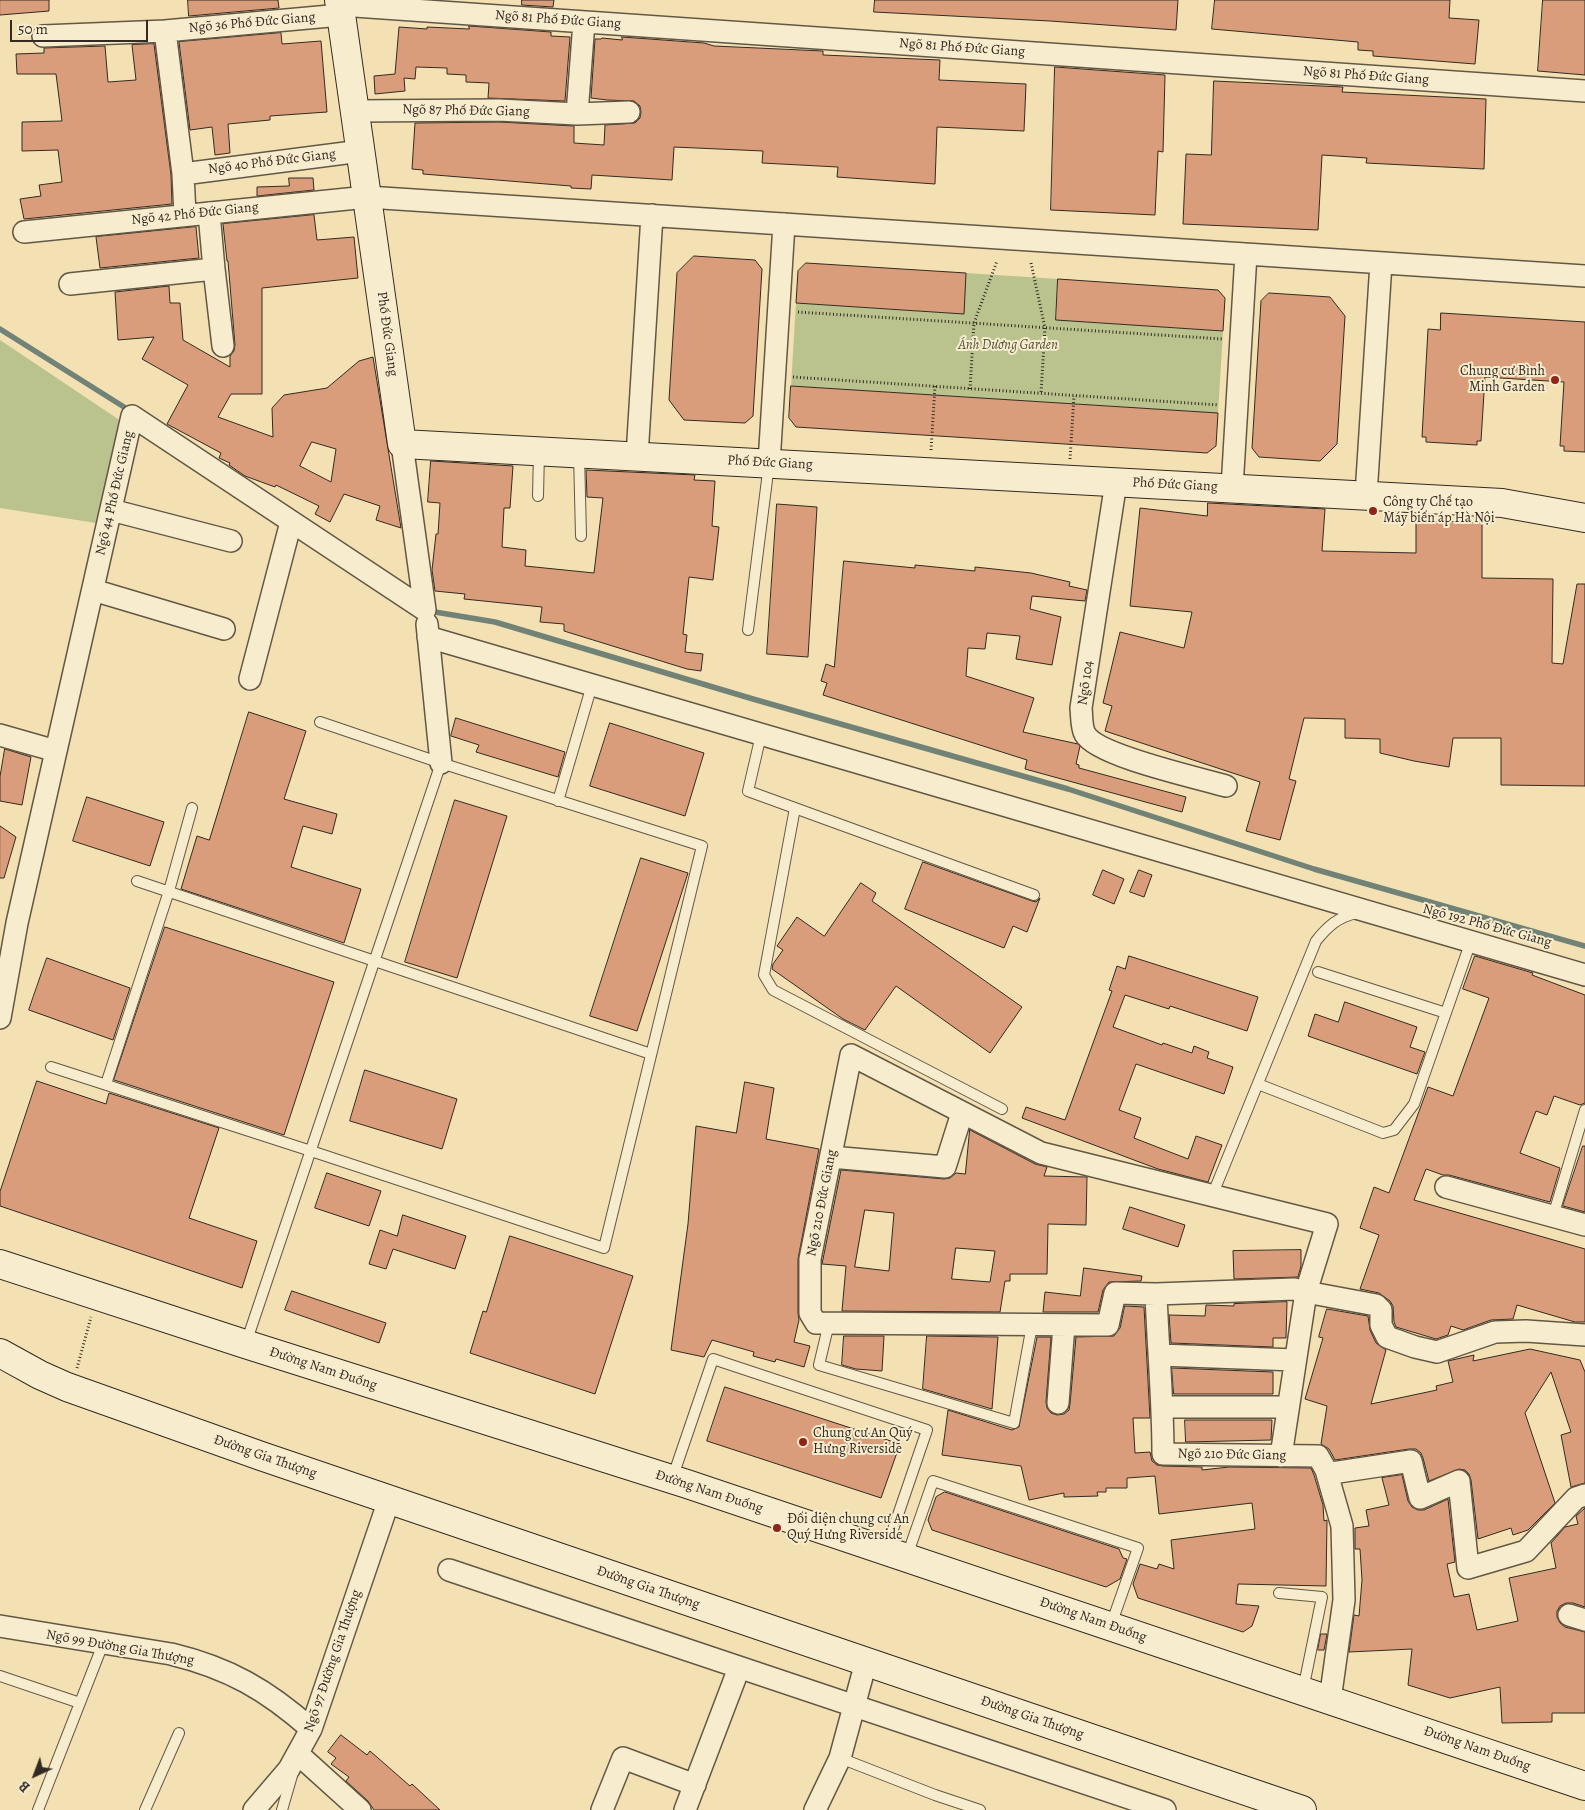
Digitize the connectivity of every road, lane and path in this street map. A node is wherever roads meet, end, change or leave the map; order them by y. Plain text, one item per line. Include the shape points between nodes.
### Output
1 (340, 7) edge
2 (584, 22) junction
3 (166, 31) junction
4 (43, 36) dead end
5 (1585, 91) edge
6 (355, 111) junction
7 (629, 112) dead end
8 (577, 114) junction
9 (361, 151) junction
10 (183, 174) junction
11 (368, 197) junction
12 (209, 213) junction
13 (185, 215) junction
14 (652, 215) junction
15 (784, 224) junction
16 (24, 232) dead end
17 (1246, 254) junction
18 (997, 261) dead end
19 (1381, 262) junction
20 (1030, 263) dead end
21 (214, 269) junction
22 (1585, 276) edge
23 (70, 284) dead end
24 (789, 311) dead end
25 (974, 323) junction
26 (1045, 328) junction
27 (1230, 340) dead end
28 (223, 346) dead end
29 (785, 377) dead end
30 (935, 386) junction
31 (970, 389) junction
32 (1041, 393) junction
33 (1074, 396) junction
34 (1226, 406) dead end
35 (402, 444) junction
36 (932, 450) dead end
37 (539, 451) junction
38 (579, 454) junction
39 (638, 456) junction
40 (1070, 459) dead end
41 (769, 463) junction
42 (1116, 482) junction
43 (1232, 488) junction
44 (1366, 495) junction
45 (538, 496) dead end
46 (111, 510) junction
47 (1585, 518) edge
48 (290, 522) junction
49 (582, 536) dead end
50 (231, 542) dead end
51 (93, 590) junction
52 (425, 610) junction
53 (224, 629) dead end
54 (748, 630) dead end
55 (428, 637) junction
56 (250, 679) dead end
57 (592, 685) junction
58 (320, 722) dead end
59 (0, 735) edge
60 (761, 735) junction
61 (56, 751) junction
62 (441, 763) junction
63 (1226, 786) dead end
64 (558, 800) junction
65 (192, 808) dead end
66 (795, 808) junction
67 (137, 881) dead end
68 (169, 892) junction
69 (1034, 895) dead end
70 (1373, 911) junction
71 (8, 921) edge
72 (1472, 940) junction
73 (374, 959) junction
74 (1585, 967) edge
75 (1318, 972) dead end
76 (1585, 975) edge
77 (1446, 1013) junction
78 (0, 1018) edge
79 (651, 1054) junction
80 (51, 1067) dead end
81 (106, 1084) junction
82 (1258, 1084) junction
83 (1002, 1110) dead end
84 (1585, 1110) edge
85 (962, 1113) junction
86 (311, 1151) junction
87 (831, 1157) junction
88 (1446, 1187) dead end
89 (1212, 1196) junction
90 (1553, 1216) junction
91 (1585, 1225) edge
92 (0, 1264) edge
93 (1306, 1292) junction
94 (1156, 1294) junction
95 (97, 1296) junction
96 (829, 1323) junction
97 (1032, 1325) junction
98 (1064, 1325) junction
99 (1585, 1335) edge
100 (246, 1344) junction
101 (1158, 1355) junction
102 (1294, 1360) junction
103 (6, 1362) edge
104 (74, 1376) dead end
105 (1058, 1403) dead end
106 (1163, 1407) junction
107 (1287, 1407) junction
108 (1281, 1456) junction
109 (1326, 1470) junction
110 (672, 1479) junction
111 (1585, 1495) edge
112 (389, 1500) junction
113 (896, 1554) junction
114 (449, 1570) dead end
115 (1279, 1593) dead end
116 (0, 1626) edge
117 (1111, 1626) junction
118 (103, 1644) junction
119 (866, 1662) junction
120 (739, 1668) junction
121 (0, 1676) edge
122 (1303, 1691) junction
123 (1330, 1700) junction
124 (80, 1703) junction
125 (854, 1706) junction
126 (311, 1729) junction
127 (179, 1732) dead end
128 (298, 1754) junction
129 (840, 1758) junction
130 (695, 1785) junction
131 (1585, 1786) edge
132 (38, 1810) edge
133 (145, 1810) edge
134 (254, 1810) edge
135 (282, 1810) edge
136 (360, 1810) edge
137 (602, 1810) edge
138 (685, 1810) edge
139 (815, 1810) edge
140 (980, 1810) edge
141 (1166, 1810) edge
142 (1302, 1810) edge

1 - 2 street, Ngõ 81 Phố Đức Giang
1 - 3 street, Ngõ 36 Phố Đức Giang
1 - 6 street, Phố Đức Giang
2 - 5 street, Ngõ 81 Phố Đức Giang
2 - 8 street
3 - 4 street, Ngõ 36 Phố Đức Giang
3 - 10 street
6 - 8 street, Ngõ 87 Phố Đức Giang via 499,110
6 - 9 street, Phố Đức Giang
7 - 8 street, Ngõ 87 Phố Đức Giang
9 - 10 street, Ngõ 40 Phố Đức Giang
9 - 11 street, Phố Đức Giang
10 - 13 street
11 - 12 street, Ngõ 42 Phố Đức Giang
11 - 14 street, Ngõ 42 Phố Đức Giang
11 - 35 street, Phố Đức Giang
12 - 13 street, Ngõ 42 Phố Đức Giang
12 - 21 street
13 - 16 street, Ngõ 42 Phố Đức Giang
14 - 15 street, Ngõ 42 Phố Đức Giang
14 - 39 street
15 - 17 street, Ngõ 42 Phố Đức Giang
15 - 41 street
17 - 19 street, Ngõ 42 Phố Đức Giang
17 - 43 street
18 - 25 path
19 - 22 street, Ngõ 42 Phố Đức Giang
19 - 44 street
20 - 26 path
21 - 23 street
21 - 28 street
24 - 25 path
25 - 26 path
25 - 31 path
26 - 27 path
26 - 32 path
29 - 30 path
30 - 31 path
30 - 36 path
31 - 32 path
32 - 33 path
33 - 34 path
33 - 40 path
35 - 37 street, Phố Đức Giang
35 - 52 street
37 - 38 street, Phố Đức Giang
37 - 45 lane
38 - 39 street, Phố Đức Giang
38 - 49 lane
39 - 41 street, Phố Đức Giang
41 - 42 street, Phố Đức Giang
41 - 54 lane
42 - 43 street, Phố Đức Giang
42 - 63 street, Ngõ 104 via 1081,708 1085,735 1093,744 1114,753
43 - 44 street, Phố Đức Giang
44 - 47 street, Phố Đức Giang via 1502,503
46 - 48 street, Ngõ 44 Phố Đức Giang via 132,416
46 - 50 street
46 - 51 street, Ngõ 44 Phố Đức Giang
48 - 52 street, Ngõ 44 Phố Đức Giang
48 - 56 street
51 - 53 street
51 - 61 street, Ngõ 44 Phố Đức Giang
52 - 55 street
55 - 57 street
55 - 62 street
57 - 60 street
57 - 64 lane
58 - 62 lane
59 - 61 street
60 - 66 lane via 748,791
60 - 70 street
61 - 71 street, Ngõ 44 Phố Đức Giang
62 - 64 lane
62 - 73 lane
64 - 79 lane via 702,846
65 - 68 lane
66 - 69 lane
66 - 83 lane via 764,975 774,990
67 - 68 lane
68 - 73 lane
68 - 81 lane
70 - 72 street
70 - 82 lane via 1345,915 1328,926 1316,941
71 - 78 street, Ngõ 44 Phố Đức Giang
72 - 74 lane, Ngõ 192 Phố Đức Giang
72 - 76 street
72 - 77 lane
73 - 79 lane
73 - 86 lane
75 - 77 lane
77 - 82 lane via 1414,1104 1394,1130 1383,1133
79 - 86 lane via 604,1248
80 - 81 lane
81 - 86 lane
82 - 89 lane
84 - 90 lane
85 - 87 street via 945,1167
85 - 87 street, Ngõ 210 Đức Giang via 851,1055
85 - 89 street, Ngõ 210 Đức Giang via 1041,1153
86 - 100 lane
87 - 96 street, Ngõ 210 Đức Giang via 810,1258 810,1313 816,1323
88 - 90 street
89 - 93 street, Ngõ 210 Đức Giang via 1327,1224
90 - 91 street
92 - 95 street, Đường Nam Đuống
93 - 94 street via 1294,1289
93 - 99 street via 1376,1305 1381,1310 1381,1324 1387,1338 1437,1352 1495,1332 1526,1330
93 - 102 street
94 - 98 street, Ngõ 210 Đức Giang via 1114,1292 1108,1325
94 - 101 street, Ngõ 210 Đức Giang
95 - 100 street, Đường Nam Đuống
95 - 104 path
96 - 97 street, Ngõ 210 Đức Giang
96 - 97 lane via 819,1365 1014,1422
97 - 98 street, Ngõ 210 Đức Giang
98 - 105 street
100 - 110 street, Đường Nam Đuống
101 - 102 street
101 - 106 street, Ngõ 210 Đức Giang
102 - 107 street
103 - 112 street, Đường Gia Thượng via 67,1387
106 - 107 street
106 - 108 street, Ngõ 210 Đức Giang via 1163,1454
107 - 108 street
108 - 109 street, Ngõ 210 Đức Giang via 1318,1456
109 - 111 street via 1332,1473 1411,1461 1420,1498 1459,1481 1468,1568 1526,1551 1576,1498
109 - 123 street via 1342,1526 1344,1600
110 - 113 street, Đường Nam Đuống
110 - 113 lane via 713,1359 918,1426 927,1430
112 - 119 street, Đường Gia Thượng
112 - 126 street, Ngõ 97 Đường Gia Thượng
113 - 117 street, Đường Nam Đuống
113 - 117 lane via 932,1481 1138,1548
114 - 120 street
115 - 122 lane via 1322,1597
116 - 118 street, Ngõ 99 Đường Gia Thượng
117 - 122 street, Đường Nam Đuống
118 - 124 lane
118 - 126 street, Ngõ 99 Đường Gia Thượng via 171,1654 218,1668 267,1694
119 - 125 street
119 - 142 street, Đường Gia Thượng
120 - 125 street
120 - 130 street
121 - 124 lane
122 - 123 street, Đường Nam Đuống
123 - 131 street, Đường Nam Đuống
124 - 132 lane
125 - 129 street
125 - 141 street
126 - 128 street, Ngõ 97 Đường Gia Thượng
127 - 133 lane
128 - 134 street, Ngõ 97 Đường Gia Thượng
128 - 135 lane
128 - 136 street
129 - 139 street
129 - 140 lane
130 - 137 street via 623,1758
130 - 138 street

